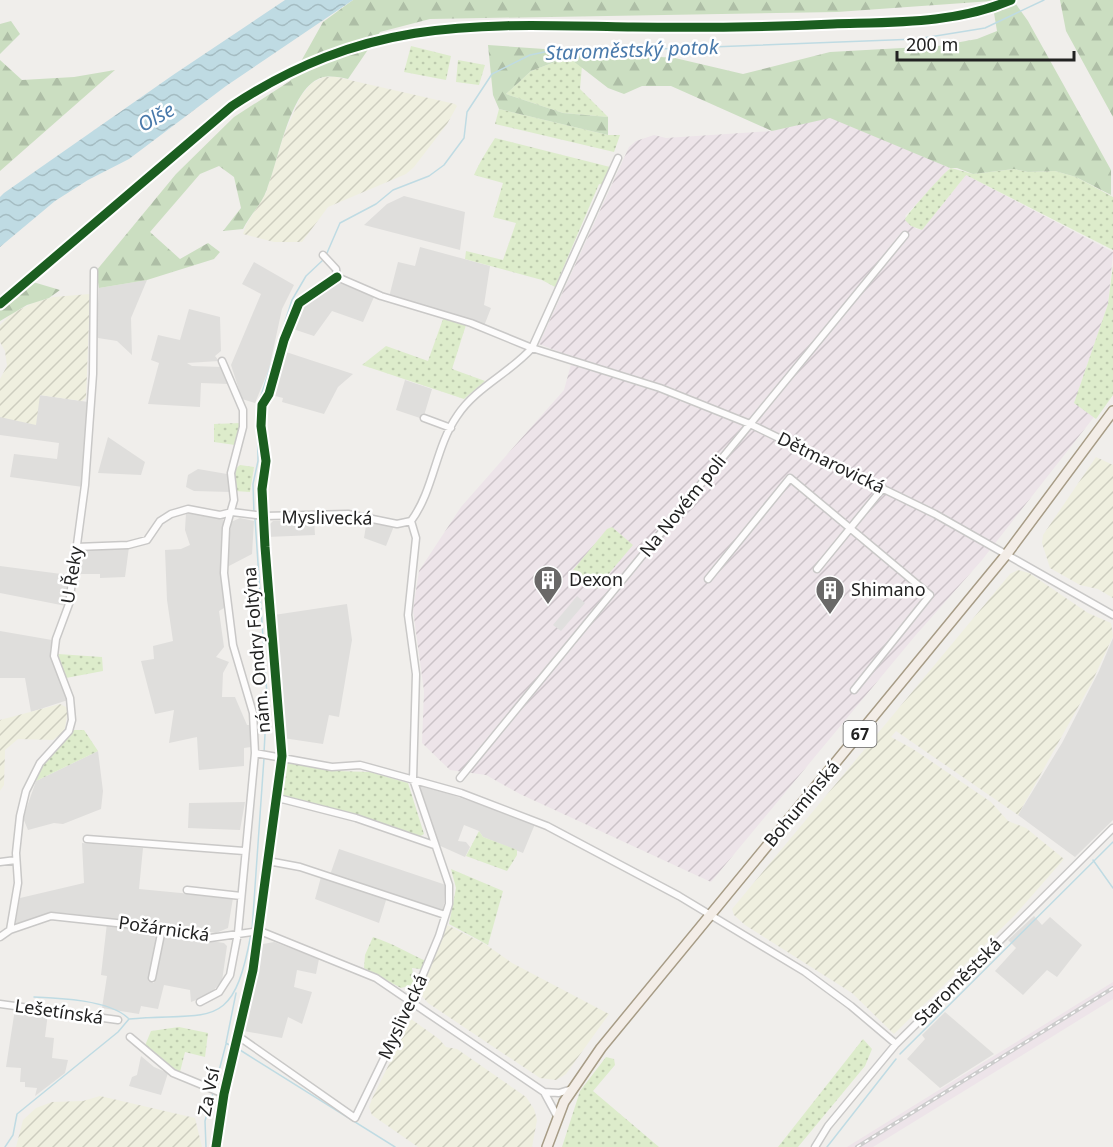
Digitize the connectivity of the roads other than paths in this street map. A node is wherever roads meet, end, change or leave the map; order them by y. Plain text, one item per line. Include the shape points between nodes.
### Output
1 (618, 158) dead end
2 (905, 235) dead end
3 (326, 257) dead end
4 (94, 271) dead end
5 (337, 277) junction
6 (532, 348) junction
7 (222, 361) dead end
8 (1113, 411) edge
9 (424, 418) dead end
10 (750, 424) junction
11 (451, 428) junction
12 (883, 488) junction
13 (232, 512) junction
14 (258, 516) junction
15 (411, 521) junction
16 (850, 529) junction
17 (76, 547) junction
18 (1006, 555) junction
19 (817, 569) dead end
20 (708, 579) dead end
21 (1113, 615) edge
22 (854, 690) dead end
23 (260, 754) junction
24 (282, 756) junction
25 (460, 778) dead end
26 (413, 779) junction
27 (278, 798) junction
28 (1113, 828) edge
29 (87, 839) dead end
30 (434, 845) junction
31 (244, 851) junction
32 (16, 860) junction
33 (268, 861) junction
34 (0, 862) edge
35 (187, 890) dead end
36 (241, 896) junction
37 (445, 915) junction
38 (711, 916) junction
39 (162, 929) junction
40 (10, 930) junction
41 (253, 932) junction
42 (238, 933) junction
43 (0, 937) edge
44 (152, 978) dead end
45 (412, 1001) junction
46 (200, 1002) dead end
47 (0, 1004) edge
48 (118, 1020) dead end
49 (238, 1036) junction
50 (130, 1037) dead end
51 (236, 1044) joint
52 (896, 1044) junction
53 (572, 1089) junction
54 (544, 1092) junction
55 (224, 1094) junction
56 (557, 1116) junction
57 (216, 1147) edge
58 (547, 1147) edge
59 (815, 1147) edge

1 - 6 street
2 - 10 street, Na Novém poli
3 - 5 street
4 - 17 street, U Řeky via 93,374
5 - 6 street
5 - 14 street, nám. Ondry Foltýna via 299,303 262,405 266,461
6 - 10 street, Dětmarovická via 660,388
6 - 11 street via 472,398
7 - 13 street, nám. Ondry Foltýna via 243,410 243,427 231,473
8 - 18 main road, Bohumínská / 67
9 - 11 street
10 - 12 street, Dětmarovická
10 - 25 street, Na Novém poli
11 - 15 street via 424,500
12 - 16 street
12 - 18 street, Dětmarovická
13 - 14 street, Myslivecká
13 - 17 street, Myslivecká via 220,515 188,509 160,521 147,540
13 - 23 street, nám. Ondry Foltýna via 226,528 224,573 233,645 253,713
14 - 15 street, Myslivecká via 348,514 397,524
14 - 24 street, nám. Ondry Foltýna
15 - 26 street, Myslivecká via 416,538 408,615 417,674
16 - 19 street
16 - 20 street via 790,478
16 - 22 street via 930,595
17 - 32 street, U Řeky via 69,604 54,656 70,698 72,720 69,731 40,763 26,791
18 - 21 street, Dětmarovická
18 - 38 main road, Bohumínská / 67
23 - 24 street
23 - 31 street, nám. Ondry Foltýna
24 - 26 street via 332,768 360,765
24 - 27 street, nám. Ondry Foltýna
26 - 30 street, Myslivecká
26 - 38 street via 547,826
27 - 30 street via 356,818
27 - 33 street, nám. Ondry Foltýna
28 - 52 street, Staroměstská
29 - 31 street
30 - 37 street, Myslivecká via 449,885
31 - 36 street, nám. Ondry Foltýna
32 - 34 street
32 - 40 street, U Řeky via 18,883
33 - 37 street via 300,867
33 - 41 street, nám. Ondry Foltýna
35 - 36 street
36 - 42 street, nám. Ondry Foltýna
37 - 45 street, Myslivecká
38 - 52 street via 805,972
38 - 53 main road, Bohumínská / 67
39 - 40 street, Požárnická via 51,916
39 - 42 street, Požárnická via 210,938
39 - 44 street
40 - 43 street
41 - 42 street, Požárnická
41 - 45 street, Požárnická via 376,978
41 - 49 street, nám. Ondry Foltýna
42 - 46 street, nám. Ondry Foltýna via 230,975 219,992
45 - 49 street, Myslivecká via 356,1119
45 - 54 street, Požárnická
47 - 48 street, Lešetínská
49 - 51 street, nám. Ondry Foltýna
50 - 55 street, Za Vsí via 173,1073
51 - 55 street, Za Vsí
52 - 59 street, Staroměstská
53 - 54 street
53 - 56 main road, Bohumínská / 67
54 - 56 street
55 - 57 street, Za Vsí
56 - 58 main road, Bohumínská / 67

